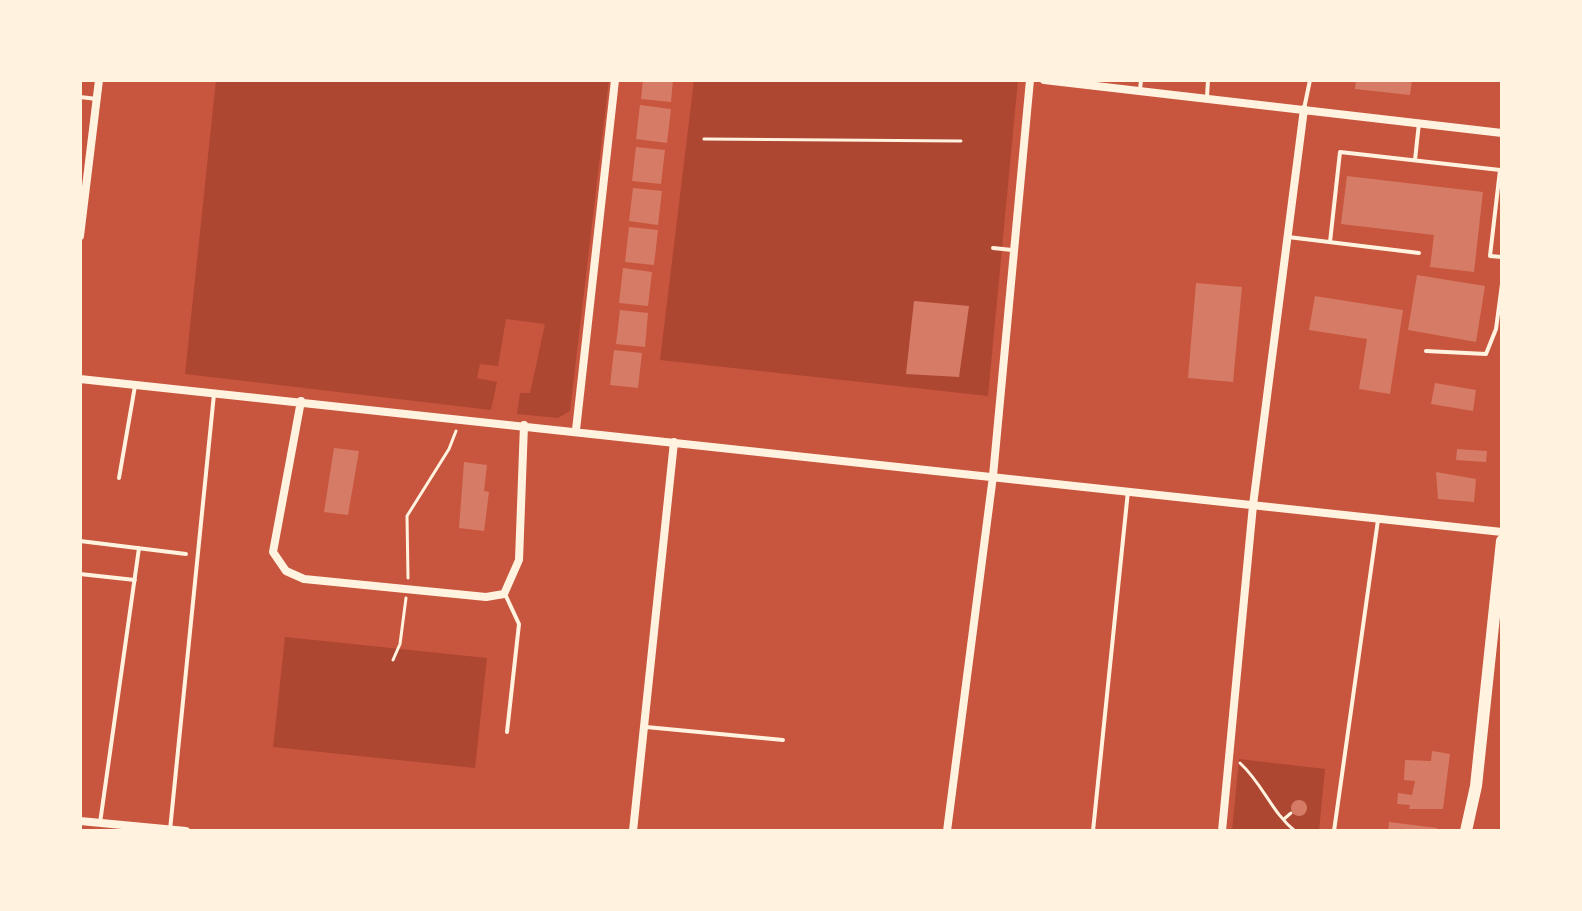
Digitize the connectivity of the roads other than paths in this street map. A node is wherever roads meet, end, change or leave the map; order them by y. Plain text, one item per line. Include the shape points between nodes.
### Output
1 (99, 80) edge
2 (615, 80) edge
3 (1030, 80) edge
4 (1044, 80) edge
5 (1141, 80) edge
6 (1208, 80) edge
7 (1310, 80) edge
8 (1140, 90) junction
9 (80, 97) edge
10 (1207, 97) junction
11 (97, 99) junction
12 (1304, 109) junction
13 (1419, 123) junction
14 (1502, 133) edge
15 (1415, 160) junction
16 (80, 236) edge
17 (1288, 237) junction
18 (1330, 242) junction
19 (993, 248) dead end
20 (1014, 250) junction
21 (1419, 253) dead end
22 (1502, 257) edge
23 (1502, 284) edge
24 (1499, 329) edge
25 (1426, 351) dead end
26 (80, 379) edge
27 (135, 386) junction
28 (214, 394) junction
29 (301, 401) junction
30 (524, 425) junction
31 (576, 430) junction
32 (674, 442) junction
33 (993, 476) junction
34 (119, 478) dead end
35 (1128, 491) junction
36 (1253, 505) junction
37 (1378, 517) junction
38 (1502, 532) edge
39 (80, 541) edge
40 (1502, 541) edge
41 (139, 548) junction
42 (186, 554) dead end
43 (80, 574) edge
44 (135, 580) junction
45 (504, 594) junction
46 (1497, 634) edge
47 (644, 727) junction
48 (507, 732) dead end
49 (783, 740) dead end
50 (1474, 798) junction
51 (80, 821) edge
52 (100, 823) junction
53 (170, 830) edge
54 (186, 831) edge
55 (633, 831) edge
56 (947, 831) edge
57 (1093, 831) edge
58 (1222, 831) edge
59 (1334, 831) edge
60 (1466, 831) edge
61 (1476, 831) edge

1 - 11 street
2 - 31 street
3 - 20 street
4 - 8 street
5 - 8 lane
6 - 10 lane
7 - 12 lane
8 - 10 street
9 - 11 lane
10 - 12 street
11 - 16 street
12 - 13 street
12 - 17 street
13 - 14 street
13 - 15 lane
15 - 18 lane via 1340,152
15 - 22 lane via 1500,170 1490,256
17 - 18 lane
17 - 36 street
18 - 21 lane
19 - 20 lane
20 - 33 street
23 - 24 lane
24 - 25 lane via 1486,354
26 - 27 street
27 - 28 street
27 - 34 lane
28 - 29 street
28 - 53 lane
29 - 30 street
29 - 45 street via 273,552 286,571 304,579 486,597
30 - 31 street
30 - 45 street via 519,560
31 - 32 street
32 - 33 street
32 - 47 street
33 - 35 street
33 - 56 street
35 - 36 street
35 - 57 lane
36 - 37 street
36 - 58 street
37 - 38 street
37 - 59 lane
39 - 41 lane
40 - 46 main road
41 - 42 lane
41 - 44 lane
43 - 44 lane
44 - 52 lane
45 - 48 lane via 519,624
46 - 50 main road
47 - 49 lane
47 - 55 street
50 - 60 main road
50 - 61 main road
51 - 52 street
52 - 53 street
53 - 54 street

